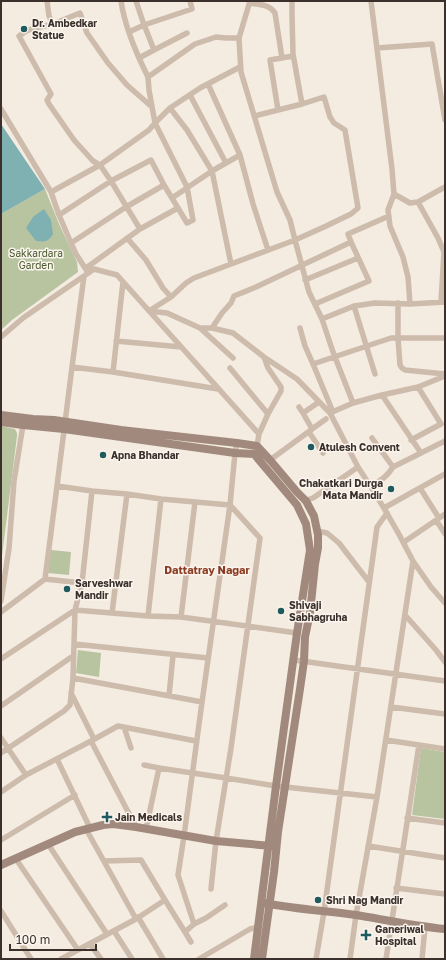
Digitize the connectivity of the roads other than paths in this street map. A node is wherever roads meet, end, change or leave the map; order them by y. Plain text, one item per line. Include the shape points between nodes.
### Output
1 (47, 1) edge
2 (121, 1) edge
3 (136, 1) edge
4 (190, 1) edge
5 (292, 1) edge
6 (371, 1) edge
7 (250, 2) edge
8 (53, 24) junction
9 (144, 25) junction
10 (129, 32) junction
11 (187, 33) dead end
12 (239, 38) junction
13 (377, 48) junction
14 (154, 50) junction
15 (293, 56) junction
16 (139, 58) junction
17 (282, 58) junction
18 (240, 67) junction
19 (148, 77) junction
20 (208, 84) junction
21 (190, 95) junction
22 (302, 104) junction
23 (152, 107) junction
24 (170, 108) junction
25 (1, 109) edge
26 (278, 110) junction
27 (254, 116) junction
28 (445, 120) edge
29 (155, 122) junction
30 (240, 154) junction
31 (226, 162) junction
32 (100, 166) junction
33 (212, 171) junction
34 (111, 181) junction
35 (164, 185) junction
36 (445, 186) edge
37 (187, 187) junction
38 (51, 192) junction
39 (394, 194) junction
40 (172, 198) junction
41 (418, 202) junction
42 (126, 207) junction
43 (178, 208) junction
44 (59, 215) junction
45 (389, 216) junction
46 (140, 229) junction
47 (128, 238) junction
48 (295, 240) junction
49 (351, 242) junction
50 (71, 243) junction
51 (268, 250) junction
52 (358, 258) junction
53 (231, 264) junction
54 (302, 266) junction
55 (86, 272) junction
56 (305, 280) junction
57 (123, 282) junction
58 (171, 297) junction
59 (443, 302) edge
60 (398, 303) junction
61 (315, 304) junction
62 (410, 304) junction
63 (354, 306) junction
64 (149, 311) junction
65 (322, 319) junction
66 (200, 328) junction
67 (212, 328) junction
68 (300, 328) dead end
69 (1, 337) edge
70 (398, 338) junction
71 (445, 338) edge
72 (116, 341) junction
73 (367, 346) junction
74 (181, 347) junction
75 (334, 356) junction
76 (264, 357) junction
77 (233, 358) dead end
78 (313, 364) junction
79 (72, 367) junction
80 (230, 368) dead end
81 (113, 372) junction
82 (375, 374) dead end
83 (445, 375) edge
84 (418, 387) junction
85 (218, 389) junction
86 (382, 395) junction
87 (319, 402) junction
88 (353, 403) junction
89 (299, 407) dead end
90 (331, 413) junction
91 (1, 414) edge
92 (268, 414) junction
93 (303, 414) junction
94 (326, 419) dead end
95 (1, 422) edge
96 (443, 423) edge
97 (23, 426) junction
98 (65, 426) junction
99 (311, 430) junction
100 (259, 434) junction
101 (372, 438) dead end
102 (411, 440) junction
103 (445, 441) edge
104 (238, 443) junction
105 (256, 450) junction
106 (235, 453) junction
107 (323, 453) dead end
108 (420, 453) junction
109 (270, 460) junction
110 (358, 467) junction
111 (393, 467) junction
112 (445, 474) edge
113 (57, 486) junction
114 (370, 486) junction
115 (420, 488) junction
116 (92, 491) junction
117 (127, 494) junction
118 (161, 499) junction
119 (306, 501) junction
120 (194, 502) junction
121 (230, 505) junction
122 (297, 505) junction
123 (385, 511) junction
124 (445, 514) edge
125 (437, 519) junction
126 (317, 531) junction
127 (445, 534) edge
128 (404, 542) junction
129 (413, 561) junction
130 (45, 579) junction
131 (369, 582) junction
132 (82, 583) junction
133 (1, 601) edge
134 (445, 603) edge
135 (75, 610) junction
136 (1, 612) edge
137 (112, 613) junction
138 (405, 615) junction
139 (148, 616) junction
140 (181, 617) junction
141 (214, 622) junction
142 (248, 626) junction
143 (297, 633) junction
144 (74, 644) junction
145 (173, 655) junction
146 (73, 656) junction
147 (208, 658) junction
148 (1, 659) edge
149 (294, 660) junction
150 (304, 661) junction
151 (445, 662) edge
152 (358, 668) junction
153 (396, 674) junction
154 (73, 678) junction
155 (445, 681) edge
156 (71, 693) junction
157 (169, 696) junction
158 (202, 702) junction
159 (1, 706) edge
160 (391, 707) junction
161 (445, 714) edge
162 (124, 727) junction
163 (1, 738) edge
164 (92, 740) junction
165 (386, 740) junction
166 (196, 741) junction
167 (419, 745) junction
168 (8, 748) junction
169 (132, 748) dead end
170 (445, 749) edge
171 (1, 753) edge
172 (57, 759) junction
173 (144, 765) dead end
174 (159, 768) junction
175 (192, 773) junction
176 (26, 775) junction
177 (226, 778) junction
178 (276, 786) junction
179 (285, 787) junction
180 (1, 792) edge
181 (340, 793) junction
182 (74, 795) junction
183 (377, 797) junction
184 (407, 818) junction
185 (445, 823) edge
186 (136, 827) junction
187 (88, 828) junction
188 (146, 829) junction
189 (184, 836) junction
190 (1, 840) edge
191 (216, 841) junction
192 (48, 844) junction
193 (272, 846) junction
194 (368, 846) junction
195 (402, 851) junction
196 (16, 858) junction
197 (445, 858) edge
198 (104, 861) junction
199 (1, 865) edge
200 (396, 888) junction
201 (211, 889) dead end
202 (445, 894) edge
203 (165, 900) junction
204 (266, 903) junction
205 (225, 905) dead end
206 (1, 911) edge
207 (324, 912) junction
208 (356, 915) junction
209 (137, 918) junction
210 (391, 921) junction
211 (194, 924) junction
212 (258, 927) junction
213 (425, 927) junction
214 (114, 930) junction
215 (445, 930) edge
216 (185, 932) junction
217 (107, 934) junction
218 (191, 942) dead end
219 (90, 944) junction
220 (78, 950) junction
221 (31, 959) edge
222 (62, 959) edge
223 (101, 959) edge
224 (132, 959) edge
225 (163, 959) edge
226 (199, 959) edge
227 (254, 959) edge
228 (262, 959) edge
229 (316, 959) edge
230 (350, 959) edge
231 (386, 959) edge
232 (422, 959) edge

1 - 8 street
2 - 10 street
3 - 9 street
4 - 9 street via 192,9
5 - 15 street
6 - 13 street
7 - 12 street
7 - 17 street via 268,6 275,14
8 - 23 street via 80,13 87,33 108,62 126,85
8 - 32 street via 28,30 19,36 50,94 47,100 49,104 74,140 93,162
9 - 10 street
9 - 14 street
10 - 16 street
11 - 14 street
12 - 18 street
12 - 19 street via 216,37 195,44
13 - 28 street via 432,44
13 - 39 street
14 - 16 street
15 - 17 street
15 - 22 street
16 - 19 street
17 - 26 street via 270,60
18 - 20 street
18 - 27 street
19 - 23 street
20 - 21 street
20 - 30 street
21 - 24 street
21 - 31 street
22 - 26 street
22 - 48 street via 324,97 330,118 345,130 358,208 351,214
23 - 29 street
24 - 29 street
24 - 33 street
25 - 38 street
26 - 27 street
27 - 48 street via 277,192 290,220
29 - 32 street via 149,130
29 - 37 street
30 - 31 street
30 - 51 street
31 - 33 street
32 - 34 street
32 - 38 street
33 - 37 street
33 - 53 street
34 - 35 street via 151,160
34 - 42 street
34 - 44 street
35 - 40 street
35 - 42 street
36 - 41 street
37 - 40 street
37 - 43 street via 193,220 187,223
38 - 44 street
39 - 41 street via 410,203
39 - 45 street via 388,210
40 - 43 street
41 - 59 street via 444,252
42 - 46 street
42 - 50 street
43 - 46 street
44 - 50 street
45 - 49 street via 348,234
45 - 62 street via 390,226 408,277
46 - 47 street
47 - 55 street
47 - 58 street
48 - 51 street
48 - 54 street
49 - 52 street
49 - 54 street
50 - 55 street
51 - 53 street
52 - 56 street
52 - 61 street via 369,281
53 - 58 street via 194,278
54 - 56 street
54 - 67 street via 234,296 232,303
55 - 57 street via 94,269 117,275
55 - 69 street
55 - 79 street
56 - 61 street
57 - 64 street
57 - 72 street
58 - 64 street
59 - 62 street
60 - 62 street
60 - 63 street
60 - 70 street
61 - 65 street
63 - 65 street
63 - 73 street
64 - 66 street via 167,313
64 - 74 street
65 - 75 street
66 - 67 street
66 - 77 street
67 - 76 street via 233,333
68 - 78 street
70 - 71 street
70 - 73 street
70 - 83 street via 402,368
72 - 74 street
72 - 81 street
73 - 75 street
73 - 82 street
74 - 85 street
75 - 78 street
75 - 88 street
76 - 87 street via 297,379
76 - 92 street via 281,387
78 - 90 street
79 - 81 street
79 - 98 street
80 - 92 street
81 - 85 street
83 - 84 street
84 - 86 street
84 - 96 street
85 - 100 street
86 - 88 street
86 - 102 street
87 - 90 street
87 - 93 street
88 - 90 street
89 - 93 street
90 - 110 street
91 - 98 main road via 54,420
92 - 100 street
93 - 99 street
94 - 99 street
95 - 97 main road
96 - 102 street
97 - 98 main road
97 - 133 street via 14,481 9,548
98 - 104 main road
98 - 106 main road
98 - 113 street
99 - 107 street
99 - 109 street
100 - 105 street
101 - 111 street
102 - 108 street
103 - 108 street
104 - 105 main road
104 - 106 street
105 - 106 main road
105 - 109 main road
105 - 122 main road
106 - 121 street
108 - 111 street
109 - 119 main road
110 - 114 street
110 - 119 street
111 - 114 street via 383,479
112 - 115 street
113 - 116 street
113 - 130 street
114 - 123 street
115 - 123 street
115 - 125 street
116 - 117 street
116 - 132 street
117 - 118 street
117 - 137 street
118 - 120 street
118 - 139 street
119 - 122 street
119 - 126 main road via 314,516
120 - 121 street
120 - 140 street
121 - 141 street
121 - 142 street via 260,538
122 - 143 main road via 306,524 310,550
123 - 128 street
123 - 131 street via 376,527
124 - 125 street
125 - 127 street
125 - 128 street
126 - 131 street via 326,533 339,543
126 - 150 main road via 318,548
128 - 129 street
129 - 134 street
129 - 138 street
130 - 132 street
130 - 136 street
131 - 152 street
132 - 135 street
135 - 137 street
135 - 144 street
135 - 148 street
137 - 139 street
138 - 151 street
138 - 153 street
139 - 140 street
140 - 141 street
141 - 142 street
141 - 147 street
142 - 143 street
142 - 177 street
143 - 149 main road
144 - 145 street
144 - 146 street
145 - 147 street
145 - 157 street
146 - 154 street
146 - 159 street
147 - 158 street
149 - 150 street
149 - 178 main road
150 - 152 street
150 - 179 main road
152 - 153 street
152 - 181 street
153 - 155 street
153 - 160 street
154 - 156 street
154 - 157 street
156 - 164 street
156 - 168 street via 70,705 64,711
157 - 158 street
158 - 166 street
160 - 161 street
160 - 165 street
162 - 164 street via 118,726
162 - 166 street
162 - 169 street
163 - 168 street
164 - 172 street
164 - 186 street
165 - 167 street
165 - 183 street
166 - 175 street
167 - 170 street
167 - 184 street
168 - 171 street
168 - 176 street
172 - 176 street
172 - 182 street
173 - 174 street
174 - 175 street
174 - 188 street
175 - 177 street
175 - 189 street
176 - 180 street
177 - 178 street
177 - 191 street
178 - 179 street
178 - 193 main road
179 - 181 street
179 - 193 main road via 278,832
181 - 183 street
181 - 207 street
182 - 187 street
182 - 190 street
183 - 194 street
184 - 185 street
184 - 195 street
186 - 187 main road via 113,824
186 - 188 main road
187 - 192 main road
187 - 198 street
188 - 189 main road
189 - 191 main road
189 - 211 street via 178,875
191 - 193 main road
191 - 201 street
192 - 196 main road
192 - 217 street
193 - 204 main road
194 - 195 street
194 - 208 street
195 - 197 street
195 - 200 street
196 - 199 main road
196 - 220 street
198 - 203 street via 141,860
198 - 209 street
200 - 202 street
200 - 210 street
203 - 209 street
203 - 216 street
204 - 207 main road
204 - 212 main road
204 - 228 main road
205 - 211 street
206 - 221 street
207 - 208 main road
207 - 229 street
208 - 210 main road
208 - 230 street
209 - 214 street
209 - 225 street
210 - 213 main road
210 - 231 street
211 - 216 street
212 - 226 street via 250,929
212 - 227 main road
213 - 215 main road
213 - 232 street
214 - 217 street
214 - 224 street
216 - 218 street
217 - 219 street
219 - 220 street
219 - 223 street
220 - 222 street

